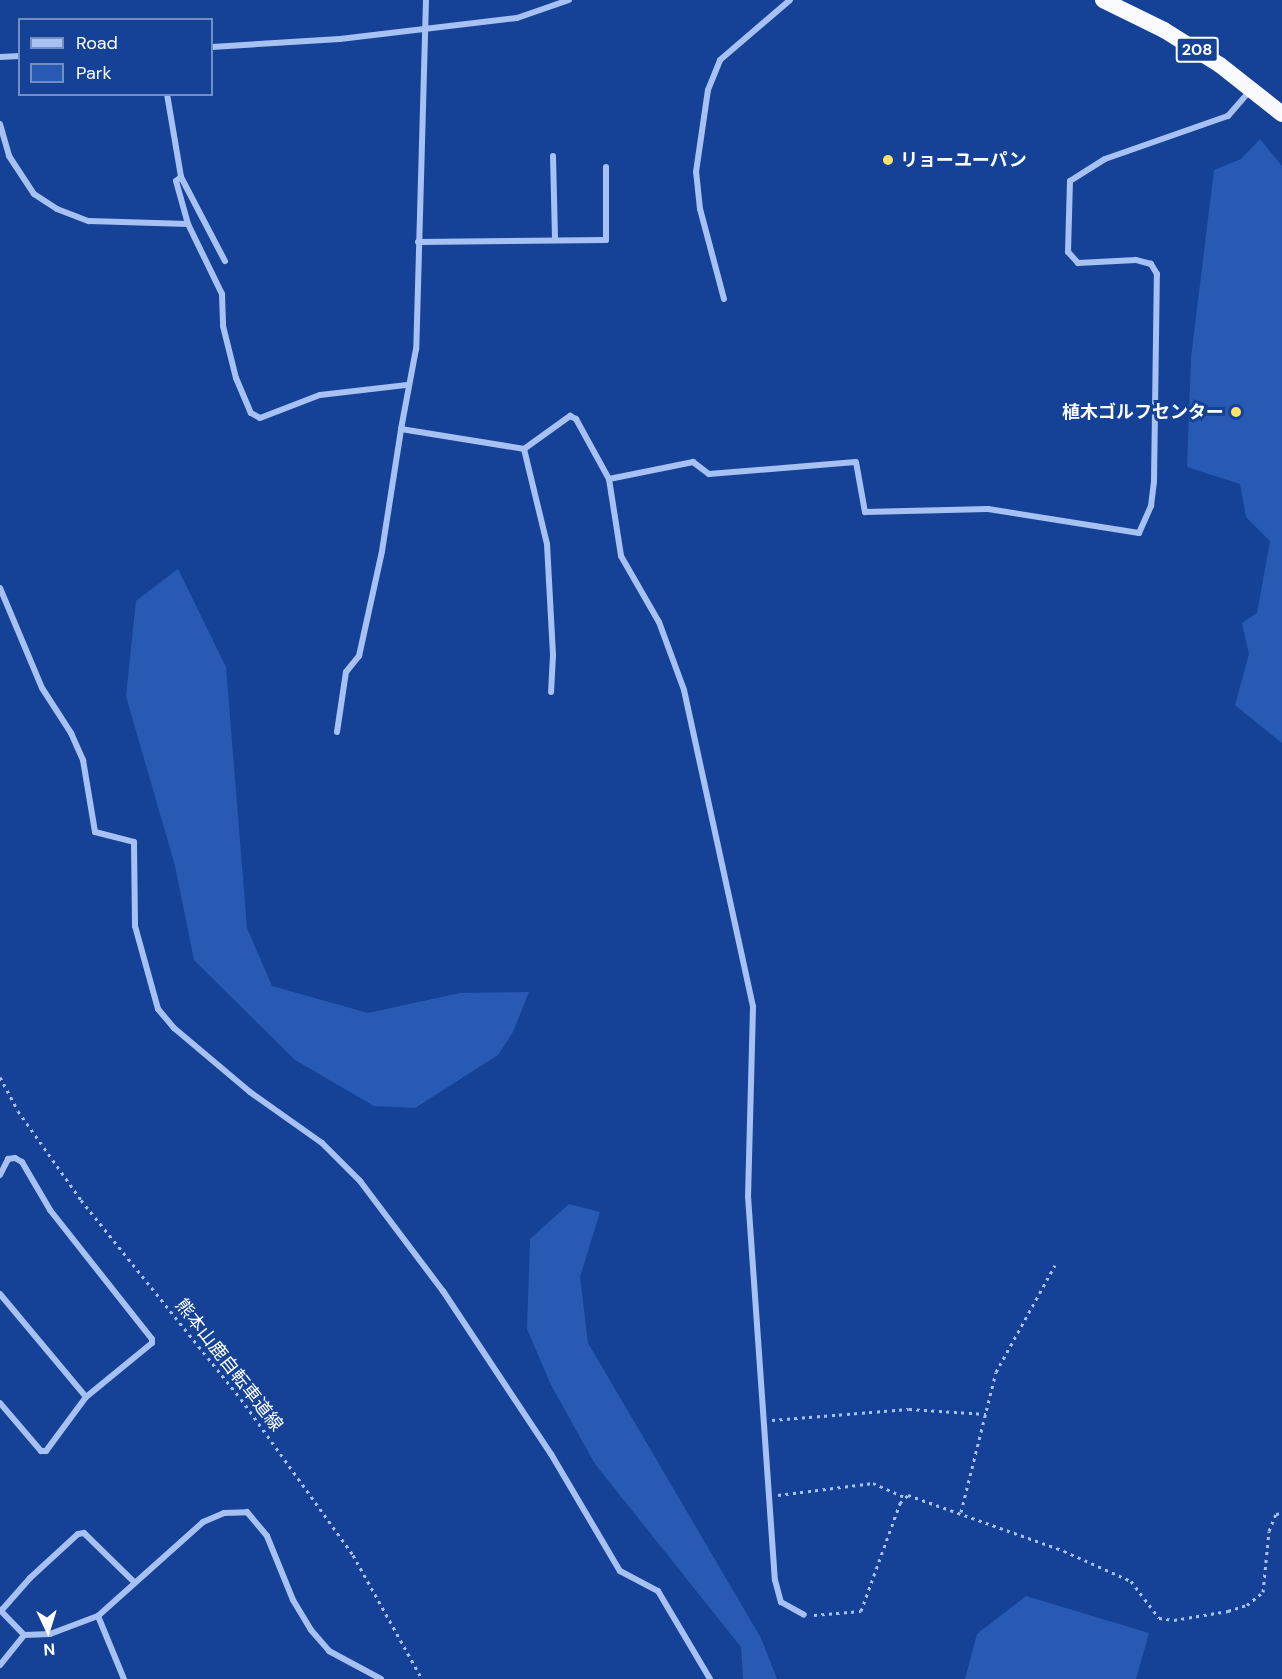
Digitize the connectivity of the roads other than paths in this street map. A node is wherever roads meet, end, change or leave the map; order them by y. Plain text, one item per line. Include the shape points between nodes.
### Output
1 (426, 0) edge
2 (569, 0) edge
3 (790, 0) edge
4 (1103, 0) edge
5 (427, 28) junction
6 (213, 47) edge
7 (18, 56) edge
8 (0, 57) edge
9 (1252, 88) junction
10 (167, 96) edge
11 (1282, 114) edge
12 (0, 124) edge
13 (553, 156) dead end
14 (606, 167) dead end
15 (181, 177) junction
16 (188, 224) junction
17 (555, 240) junction
18 (418, 242) junction
19 (225, 261) dead end
20 (724, 299) dead end
21 (407, 385) junction
22 (401, 429) junction
23 (524, 449) junction
24 (609, 479) junction
25 (0, 588) edge
26 (551, 693) dead end
27 (337, 732) dead end
28 (0, 1175) edge
29 (0, 1294) edge
30 (86, 1397) junction
31 (0, 1403) edge
32 (135, 1583) junction
33 (0, 1610) edge
34 (804, 1615) road end
35 (98, 1616) junction
36 (24, 1635) junction
37 (0, 1665) edge
38 (124, 1679) edge
39 (381, 1679) edge
40 (710, 1679) edge

1 - 5 street
2 - 5 street via 517,18
3 - 20 street via 720,60 708,90 696,172 700,210
4 - 9 highway, 208 via 1164,30
5 - 6 street
5 - 18 street
7 - 8 street
9 - 11 highway, 208
9 - 24 street via 1228,116 1105,159 1070,181 1068,252 1078,263 1136,260 1151,264 1157,274 1154,481 1151,506 1139,533 988,509 865,512 855,462 709,474 693,462
10 - 15 street
12 - 16 street via 9,156 34,194 57,209 89,221
13 - 17 street
14 - 17 street via 606,240
15 - 16 street via 176,181
15 - 19 street
16 - 21 street via 222,294 223,326 236,378 251,413 260,418 320,395
17 - 18 street
18 - 21 street via 416,349
21 - 22 street
22 - 23 street
22 - 27 street via 382,550 359,656 346,672
23 - 24 street via 570,416 576,419
23 - 26 street via 547,544 553,655
24 - 34 street via 621,556 659,622 684,690 753,1007 748,1196 776,1592 788,1610
25 - 40 street via 42,688 83,760 95,832 134,842 135,926 158,1009 174,1028 250,1092 322,1143 360,1181 449,1301 551,1454 620,1571 658,1591
28 - 30 street via 8,1160 22,1162 50,1210 152,1339 152,1343
29 - 30 street
30 - 31 street via 46,1451 41,1451
32 - 33 street via 84,1533 78,1534
32 - 35 street
32 - 39 street via 202,1522 224,1514 247,1512 267,1536 293,1600 311,1629 329,1651
33 - 36 street
35 - 36 street via 50,1634
35 - 38 street
36 - 37 street

